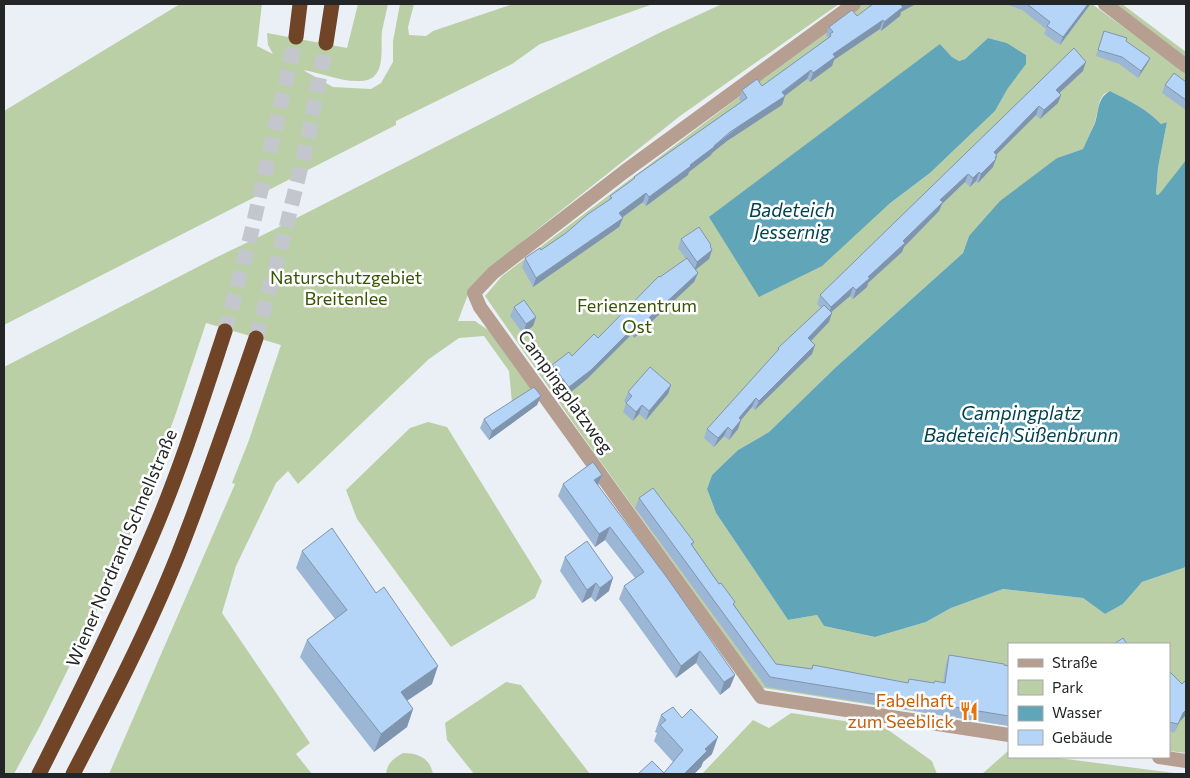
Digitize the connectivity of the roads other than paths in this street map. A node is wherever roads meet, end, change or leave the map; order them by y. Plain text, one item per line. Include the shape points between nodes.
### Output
1 (300, 4) edge
2 (854, 4) edge
3 (1104, 4) edge
4 (333, 8) edge
5 (296, 37) tunnel mouth
6 (326, 43) tunnel mouth
7 (1186, 66) edge
8 (225, 331) tunnel mouth
9 (256, 338) tunnel mouth
10 (1008, 735) edge
11 (1166, 758) edge
12 (1186, 761) edge
13 (38, 774) edge
14 (73, 774) edge

1 - 5 highway
2 - 10 street, Campingplatzweg via 624,172 493,272 474,294 480,308 761,697
3 - 7 street
4 - 6 highway
8 - 13 highway, Wiener Nordrand Schnellstraße via 190,438 151,537 88,677
9 - 14 highway via 177,557 118,687
11 - 12 street

